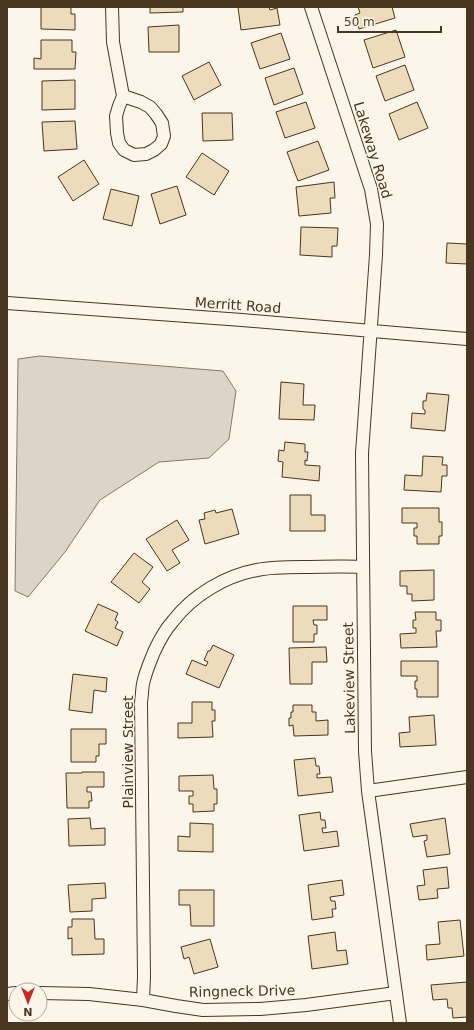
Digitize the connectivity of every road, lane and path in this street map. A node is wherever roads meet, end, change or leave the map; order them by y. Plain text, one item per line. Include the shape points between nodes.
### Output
1 (112, 7) edge
2 (311, 7) edge
3 (123, 96) junction
4 (7, 303) edge
5 (370, 330) junction
6 (467, 339) edge
7 (363, 567) junction
8 (467, 777) edge
9 (368, 791) junction
10 (48, 993) edge
11 (396, 993) junction
12 (143, 1000) junction
13 (400, 1023) edge

1 - 3 street via 113,42
2 - 5 street, Lakeway Road via 371,189 377,224
3 - 3 street via 116,116 119,143 124,150 134,155 146,154 161,144 164,136 162,123 150,107
4 - 5 street, Merritt Road
5 - 6 street, Merritt Road
5 - 7 street, Lakeview Street via 362,453
7 - 9 street, Lakeview Street via 365,751
7 - 12 street, Plainview Street via 271,568 237,576 217,584 194,599 173,620 156,648 143,683 141,702
8 - 9 street
9 - 11 street, Lakeview Street
10 - 12 street, Ringneck Drive via 89,994
11 - 12 street, Ringneck Drive via 306,1006 260,1009 203,1010
11 - 13 street, Lakeview Street

